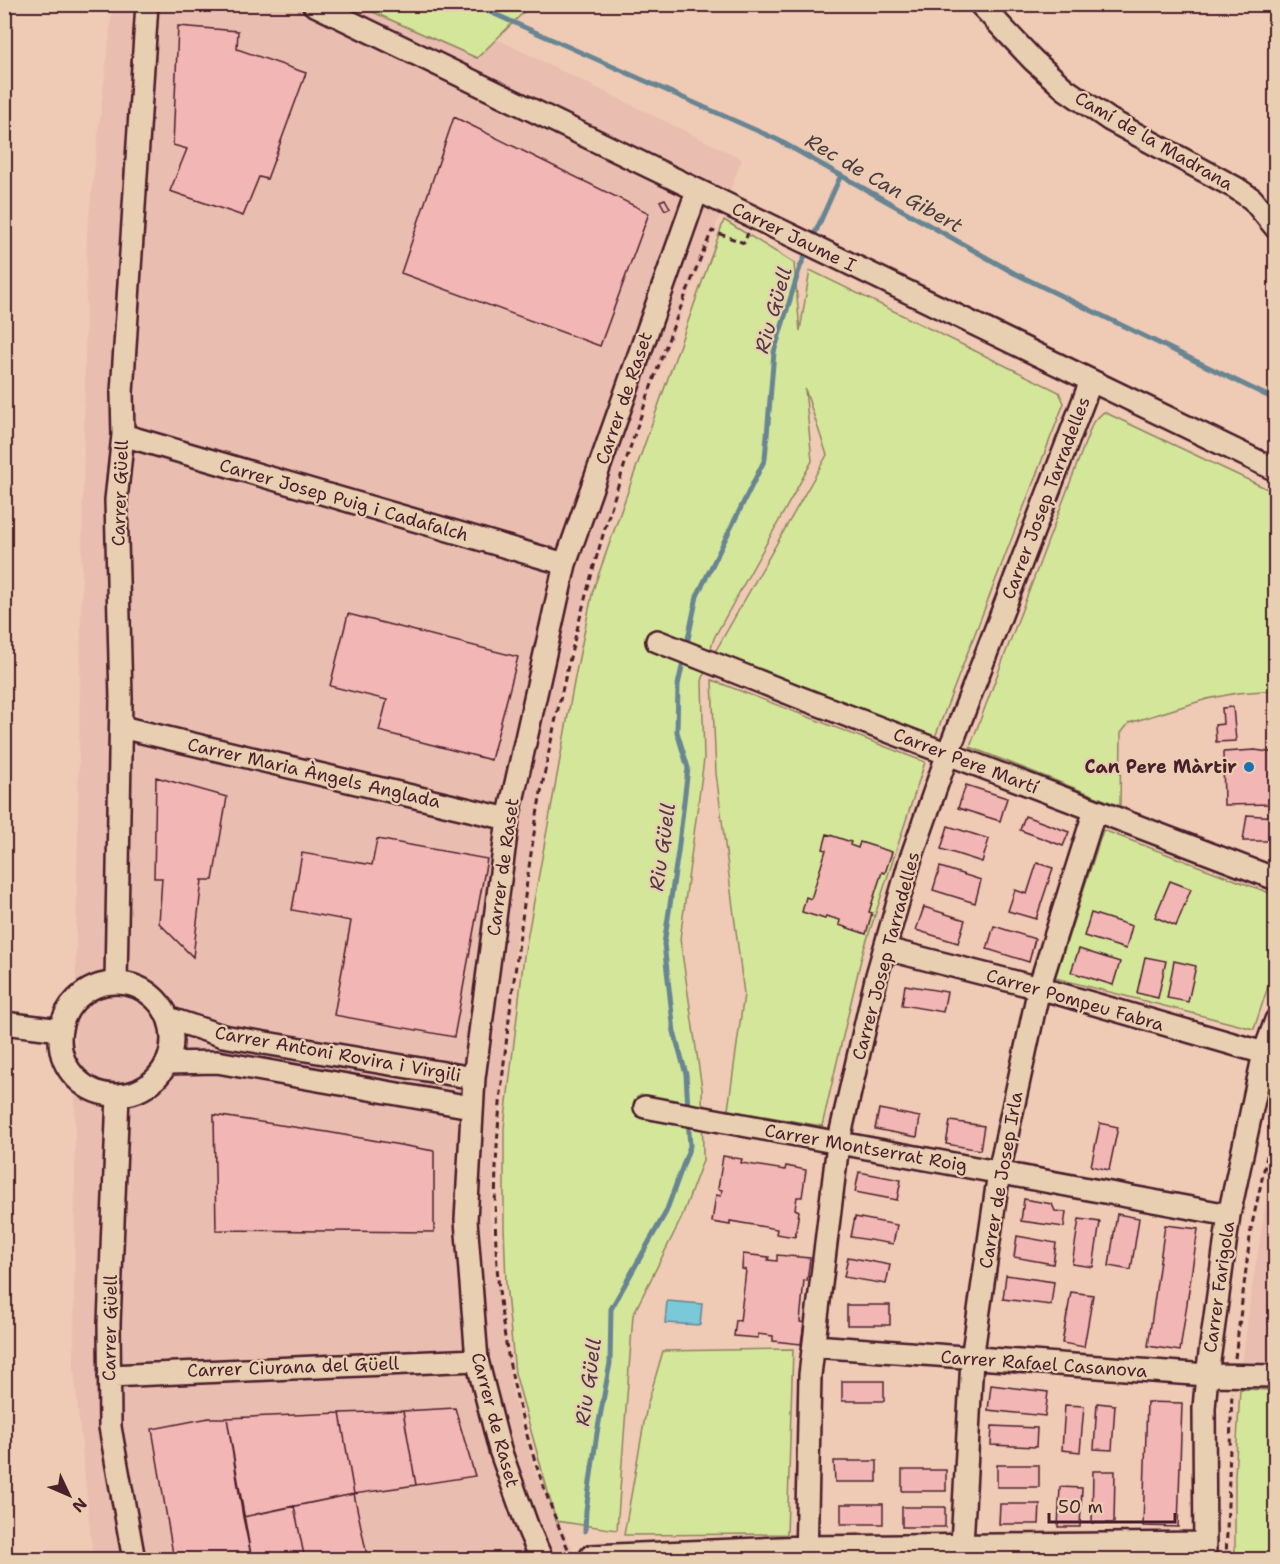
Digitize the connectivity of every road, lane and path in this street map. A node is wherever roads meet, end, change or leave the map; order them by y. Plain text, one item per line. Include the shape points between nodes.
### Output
1 (147, 4) edge
2 (313, 4) edge
3 (980, 4) edge
4 (697, 191) junction
5 (754, 218) junction
6 (1275, 228) edge
7 (1091, 381) junction
8 (123, 435) junction
9 (1275, 470) edge
10 (565, 564) junction
11 (657, 641) dead end
12 (121, 727) junction
13 (948, 753) junction
14 (1095, 810) junction
15 (508, 819) junction
16 (1275, 879) edge
17 (886, 949) junction
18 (116, 982) junction
19 (1039, 988) junction
20 (168, 1018) junction
21 (1275, 1020) edge
22 (4, 1023) edge
23 (61, 1030) junction
24 (1264, 1053) junction
25 (167, 1063) junction
26 (474, 1078) junction
27 (118, 1095) junction
28 (471, 1107) junction
29 (645, 1107) dead end
30 (1275, 1115) edge
31 (838, 1144) junction
32 (999, 1172) junction
33 (1229, 1215) junction
34 (814, 1347) junction
35 (972, 1359) junction
36 (477, 1360) junction
37 (1207, 1375) junction
38 (109, 1376) junction
39 (1234, 1376) junction
40 (1275, 1376) edge
41 (1204, 1551) edge
42 (962, 1552) edge
43 (805, 1553) edge
44 (582, 1558) edge
45 (134, 1560) edge
46 (542, 1560) edge
47 (1226, 1560) edge

1 - 8 street, Carrer Güell via 122,393
2 - 4 street, Carrer Jaume I
3 - 6 street, Camí de la Madrana via 1065,89 1110,120 1236,188 1252,200
4 - 5 street, Carrer Jaume I
4 - 10 street, Carrer de Raset
5 - 7 street, Carrer Jaume I
5 - 44 path via 744,243 712,231 659,366 608,520 547,762 506,1037 495,1214 500,1306 516,1395 540,1480
7 - 9 street, Carrer Jaume I
7 - 13 street, Carrer Josep Tarradelles
8 - 10 street, Carrer Josep Puig i Cadafalch
8 - 12 street, Carrer Güell via 116,500
10 - 15 street, Carrer de Raset
11 - 13 street, Carrer Pere Martí
12 - 15 street, Carrer Maria Àngels Anglada
12 - 18 street, Carrer Güell
13 - 14 street, Carrer Pere Martí
13 - 17 street, Carrer Josep Tarradelles via 910,861
14 - 16 street, Carrer Pere Martí
14 - 19 street, Carrer de Josep Irla
15 - 26 street, Carrer de Raset
17 - 19 street, Carrer Pompeu Fabra
17 - 31 street, Carrer Josep Tarradelles
18 - 20 street via 144,989
18 - 23 street via 82,994 66,1013
19 - 24 street, Carrer Pompeu Fabra
19 - 32 street, Carrer de Josep Irla
20 - 25 street via 173,1037
20 - 26 street, Carrer Antoni Rovira i Virgili via 223,1036
21 - 24 street, Carrer Farigola
22 - 23 street
23 - 27 street via 62,1055 72,1074 97,1092
24 - 33 street, Carrer Farigola
25 - 27 street via 142,1089
25 - 28 street, Carrer Antoni Rovira i Virgili via 217,1062
26 - 28 street, Carrer de Raset
27 - 38 street, Carrer Güell
28 - 36 street, Carrer de Raset via 466,1220
29 - 31 street, Carrer Montserrat Roig
30 - 39 path via 1251,1229
31 - 32 street, Carrer Montserrat Roig
31 - 34 street, Carrer Josep Tarradelles
32 - 33 street, Carrer Montserrat Roig
32 - 35 street, Carrer de Josep Irla
33 - 37 street, Carrer Farigola
34 - 35 street, Carrer Rafael Casanova
34 - 43 street, Carrer Josep Tarradelles
35 - 37 street, Carrer Rafael Casanova
35 - 42 street, Carrer de Josep Irla
36 - 38 street, Carrer Ciurana del Güell
36 - 46 street, Carrer de Raset via 500,1450
37 - 39 street, Carrer Rafael Casanova
37 - 41 street, Carrer Farigola
38 - 45 street, Carrer Güell via 110,1427
39 - 40 street, Carrer Rafael Casanova
39 - 47 path
41 - 42 street
42 - 43 street
43 - 44 street

